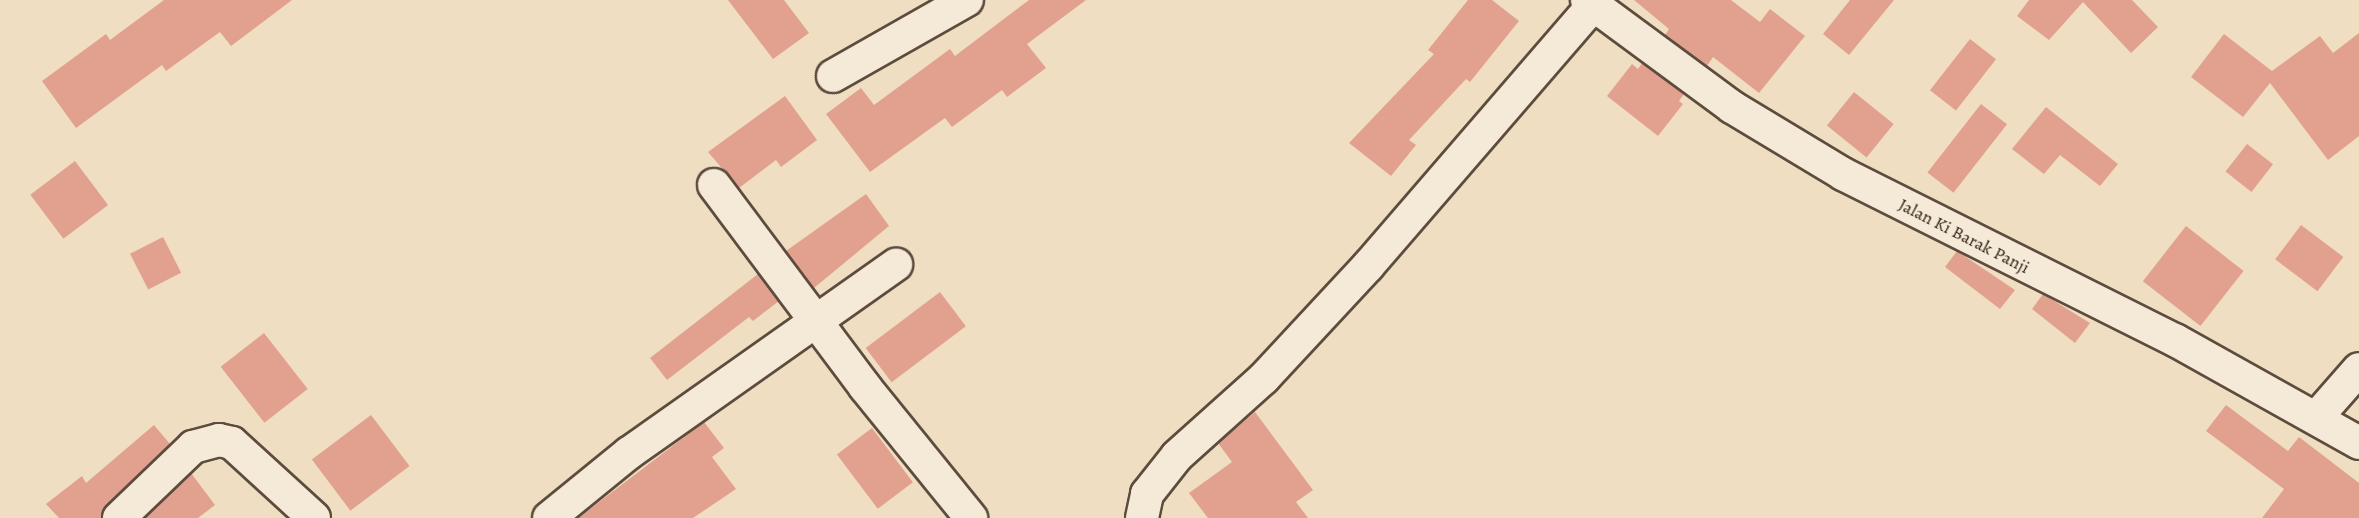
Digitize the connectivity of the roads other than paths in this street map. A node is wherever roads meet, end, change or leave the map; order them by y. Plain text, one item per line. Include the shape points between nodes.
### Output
1 (967, 0) edge
2 (1590, 3) edge
3 (833, 76) dead end
4 (714, 184) dead end
5 (896, 265) dead end
6 (814, 319) junction
7 (2359, 369) edge
8 (2316, 418) junction
9 (2359, 443) edge
10 (119, 518) edge
11 (314, 518) edge
12 (549, 518) edge
13 (971, 518) edge
14 (1142, 518) edge

1 - 3 street
2 - 8 street, Jalan Ki Barak Panji via 1732,107 1843,174 2175,340
2 - 14 street via 1368,266 1264,378 1177,456 1147,494
4 - 6 street
5 - 6 street
6 - 12 street via 629,453
6 - 13 street
7 - 8 street
8 - 9 street, Jalan Ki Barak Panji
10 - 11 street via 193,447 219,440 232,443

